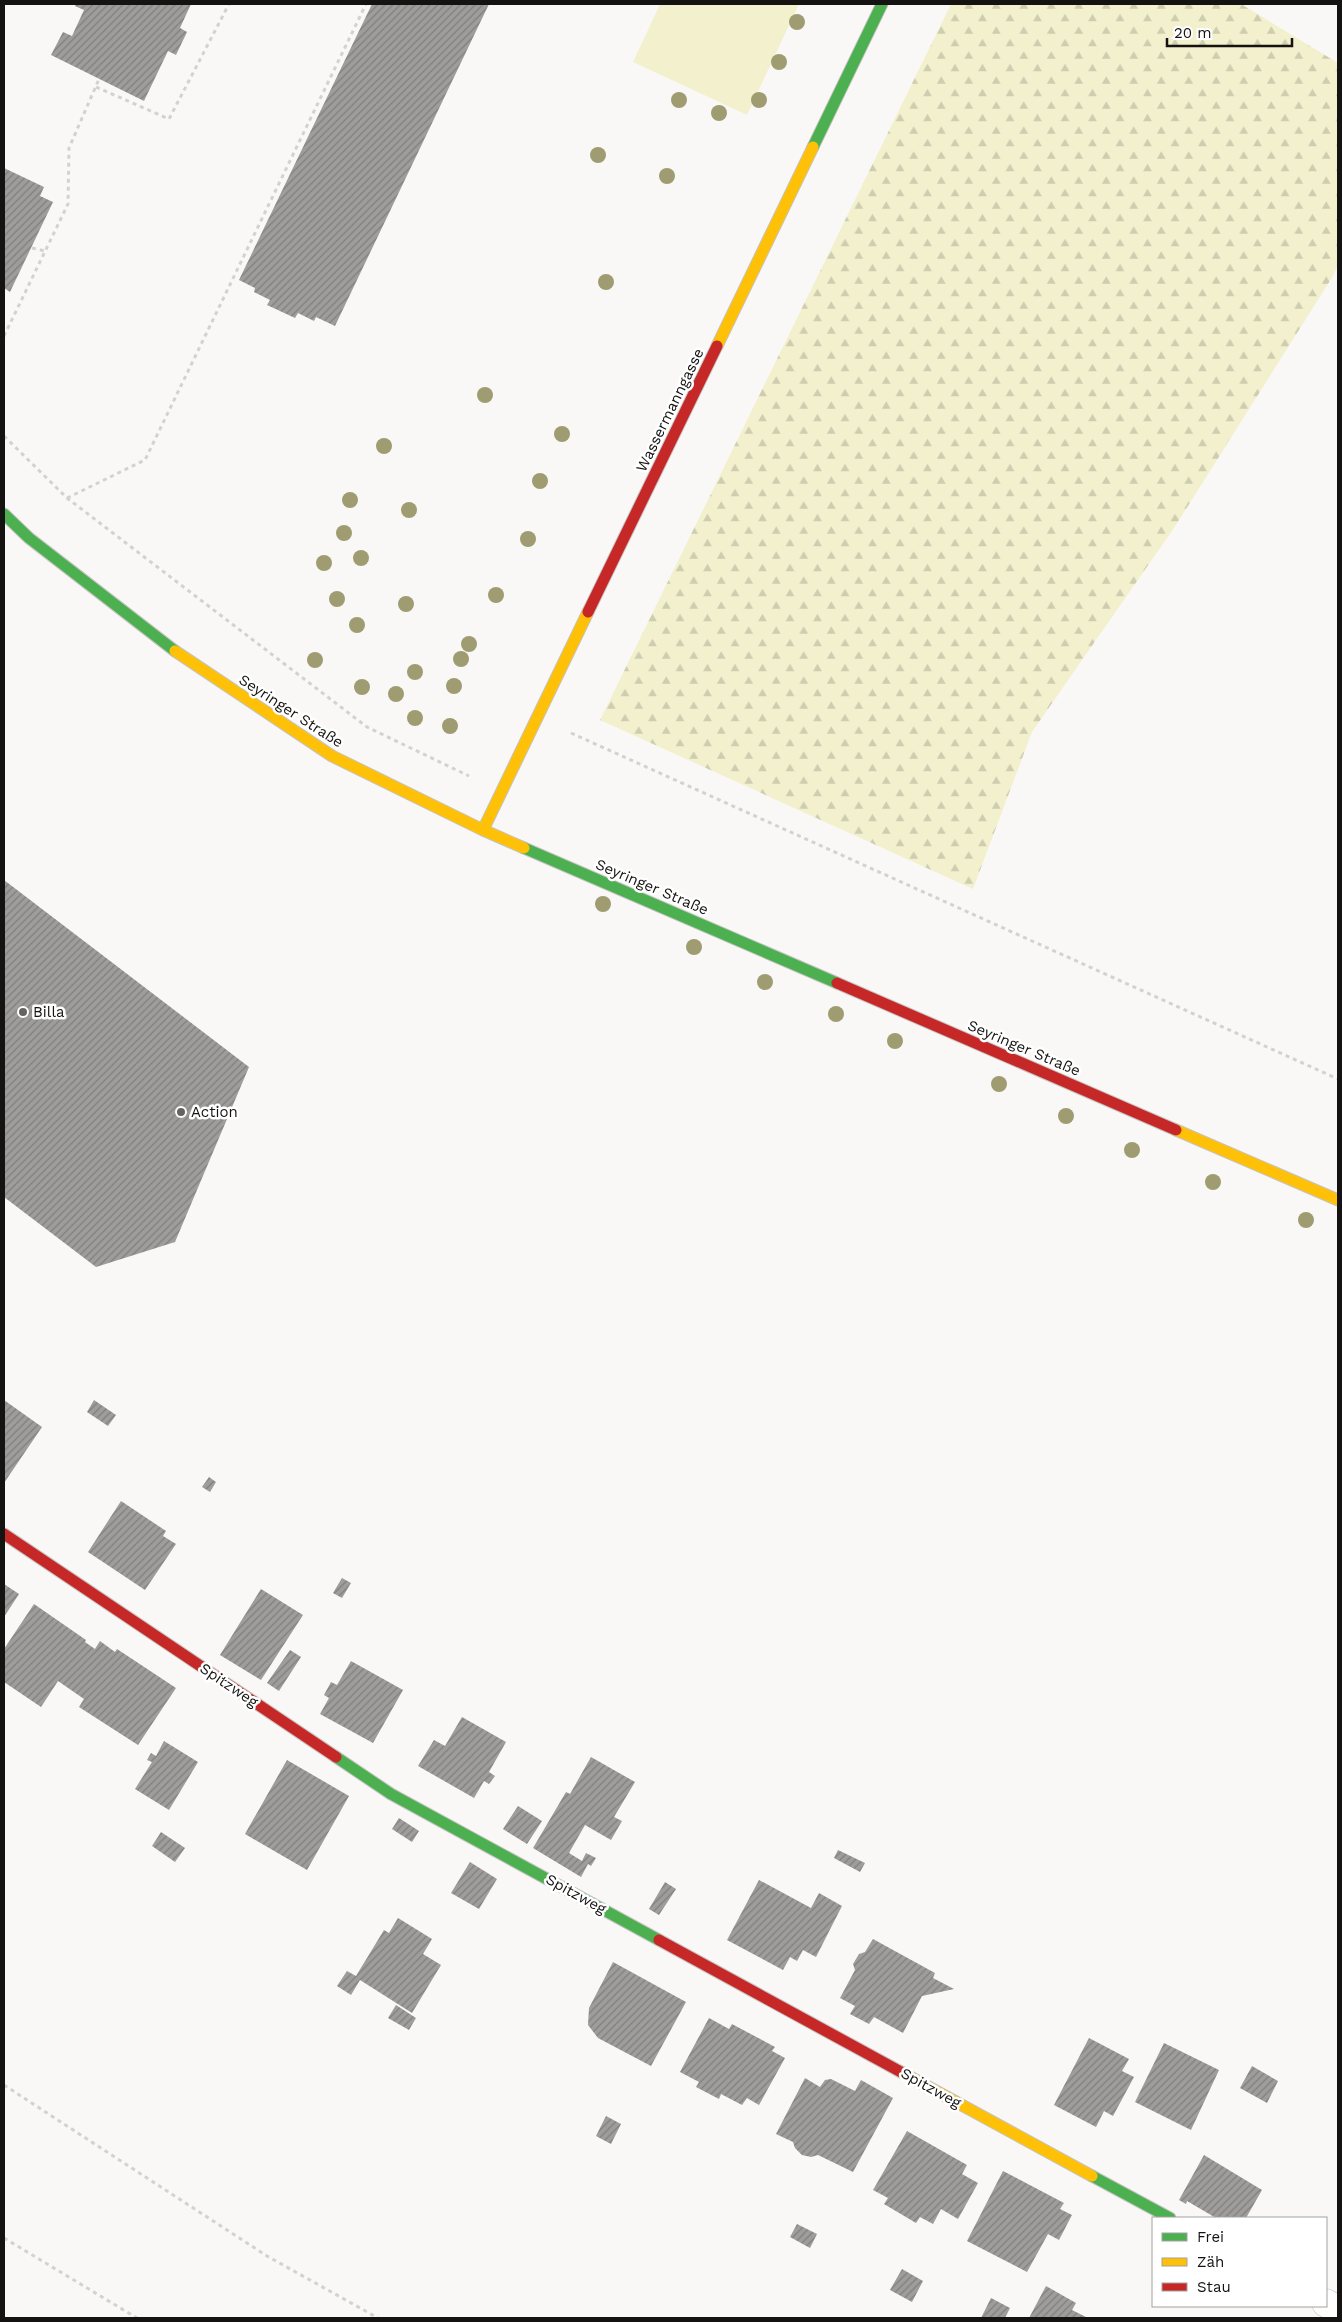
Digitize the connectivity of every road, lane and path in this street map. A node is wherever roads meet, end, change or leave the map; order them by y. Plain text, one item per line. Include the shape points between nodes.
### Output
1 (229, 4) edge
2 (366, 4) edge
3 (882, 4) edge
4 (99, 79) dead end
5 (96, 86) junction
6 (32, 248) dead end
7 (45, 251) junction
8 (4, 336) edge
9 (4, 436) edge
10 (67, 498) junction
11 (4, 514) edge
12 (538, 718) junction
13 (502, 792) junction
14 (483, 830) junction
15 (1338, 1079) edge
16 (1338, 1200) edge
17 (4, 1534) edge
18 (4, 2085) edge
19 (1168, 2217) edge
20 (4, 2238) edge
21 (1327, 2304) edge
22 (1338, 2310) edge
23 (137, 2318) edge
24 (378, 2318) edge

1 - 5 path via 169,119
2 - 10 path via 145,460
3 - 12 street, Wassermanngasse
4 - 5 path
5 - 7 path via 69,148 68,204
6 - 7 path
7 - 8 path
9 - 10 path
10 - 13 path via 367,727
11 - 14 street, Seyringer Straße via 29,538 193,666 332,756
12 - 13 street, Wassermanngasse
12 - 15 path
13 - 14 street, Wassermanngasse
14 - 16 street, Seyringer Straße
17 - 19 street, Spitzweg via 391,1794
18 - 24 path via 266,2256
20 - 23 path
21 - 22 street

